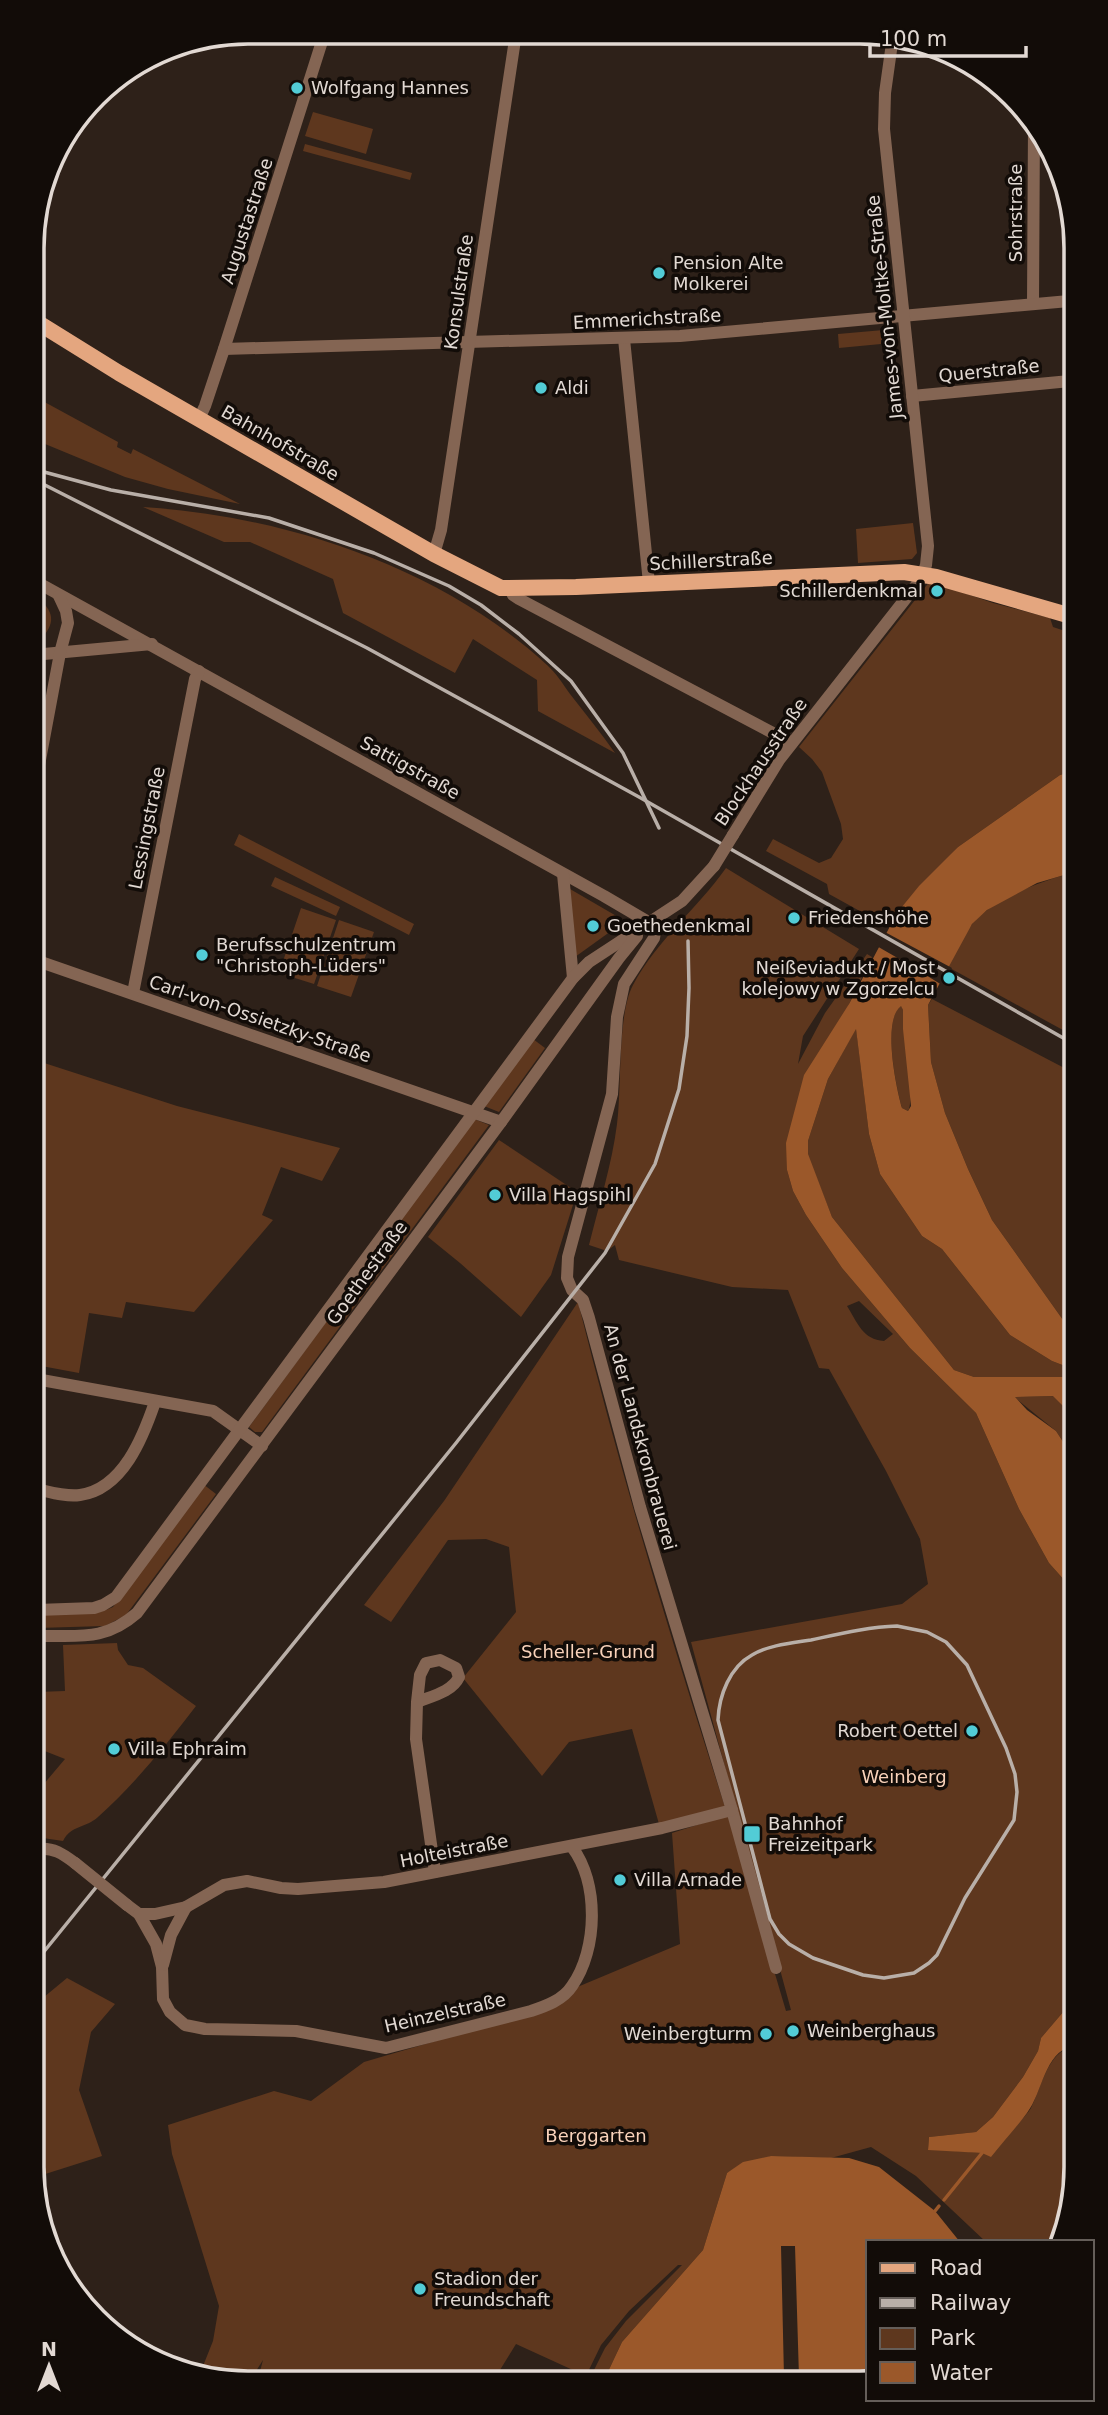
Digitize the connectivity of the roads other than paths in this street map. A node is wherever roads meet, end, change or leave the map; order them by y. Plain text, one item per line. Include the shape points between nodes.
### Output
1 (321, 44) edge
2 (514, 44) edge
3 (892, 46) edge
4 (1034, 141) edge
5 (1064, 301) edge
6 (1033, 304) junction
7 (904, 316) junction
8 (44, 328) edge
9 (624, 339) junction
10 (469, 342) junction
11 (224, 349) junction
12 (1064, 382) edge
13 (912, 396) junction
14 (199, 419) junction
15 (434, 554) junction
16 (923, 574) junction
17 (649, 583) junction
18 (44, 587) edge
19 (505, 589) junction
20 (59, 596) junction
21 (1064, 615) edge
22 (152, 644) junction
23 (60, 653) junction
24 (44, 654) edge
25 (198, 671) junction
26 (44, 739) edge
27 (792, 743) junction
28 (563, 874) junction
29 (648, 925) junction
30 (44, 963) edge
31 (573, 978) junction
32 (133, 993) junction
33 (474, 1112) junction
34 (501, 1122) junction
35 (44, 1381) edge
36 (155, 1402) junction
37 (240, 1429) junction
38 (262, 1446) junction
39 (44, 1490) edge
40 (44, 1610) edge
41 (44, 1636) edge
42 (417, 1702) dead end
43 (732, 1810) junction
44 (572, 1847) junction
45 (44, 1848) edge
46 (435, 1872) junction
47 (186, 1907) junction
48 (139, 1914) junction
49 (162, 1968) junction
50 (776, 1969) dead end

1 - 11 street, Augustastraße
2 - 10 street, Konsulstraße
3 - 7 street, James-von-Moltke-Straße via 884,130
4 - 6 street, Sohrstraße
5 - 6 street, Emmerichstraße
6 - 7 street, Emmerichstraße
7 - 9 street, Emmerichstraße
7 - 13 street, James-von-Moltke-Straße
8 - 14 main road, Bahnhofstraße
9 - 10 street, Emmerichstraße
9 - 17 street
10 - 11 street, Emmerichstraße
10 - 15 street, Konsulstraße
11 - 14 street, Augustastraße
12 - 13 street, Querstraße
13 - 16 street, James-von-Moltke-Straße via 928,547
14 - 15 main road, Bahnhofstraße
15 - 19 main road, Bahnhofstraße
16 - 17 main road, Schillerstraße
16 - 21 main road, Schillerstraße
16 - 27 street, Blockhausstraße
17 - 19 main road, Schillerstraße
18 - 20 street, Sattigstraße
19 - 27 street, Bahnhofstraße
20 - 22 street, Sattigstraße
20 - 23 street via 68,623
22 - 23 street
22 - 25 street, Sattigstraße
23 - 24 street
23 - 26 street
25 - 28 street, Sattigstraße
25 - 32 street, Lessingstraße
27 - 29 street, Blockhausstraße, bridge via 715,866 682,901
28 - 29 street, Sattigstraße
28 - 31 street
29 - 31 street, Goethestraße via 589,962
29 - 34 street, Goethestraße via 619,958
29 - 43 street, An der Landskronbrauerei via 654,938 624,984 612,1094 569,1248 567,1278 589,1318 640,1507
30 - 32 street, Carl-von-Ossietzky-Straße
31 - 33 street, Goethestraße
32 - 33 street, Carl-von-Ossietzky-Straße
33 - 34 street
33 - 37 street, Goethestraße
34 - 38 street, Goethestraße
35 - 36 street
36 - 37 street via 213,1411
36 - 39 street via 132,1454 99,1489 79,1495
37 - 38 street
37 - 40 street, Goethestraße via 116,1597 93,1608
38 - 41 street, Goethestraße via 137,1613 111,1631
42 - 46 street via 416,1740
43 - 44 street, Holteistraße
43 - 50 street, An der Landskronbrauerei
44 - 46 street, Holteistraße
44 - 49 street, Heinzelstraße via 586,1881 592,1918 589,1950 572,1987 562,1997 531,2011 386,2048 296,2031 205,2029 185,2025 170,2012 163,1999
45 - 48 street, Heinzelstraße, bridge via 75,1863
46 - 47 street, Holteistraße via 384,1882 298,1889 247,1881 224,1885
47 - 48 street, Holteistraße
47 - 49 street via 171,1935
48 - 49 street, Heinzelstraße via 156,1944

